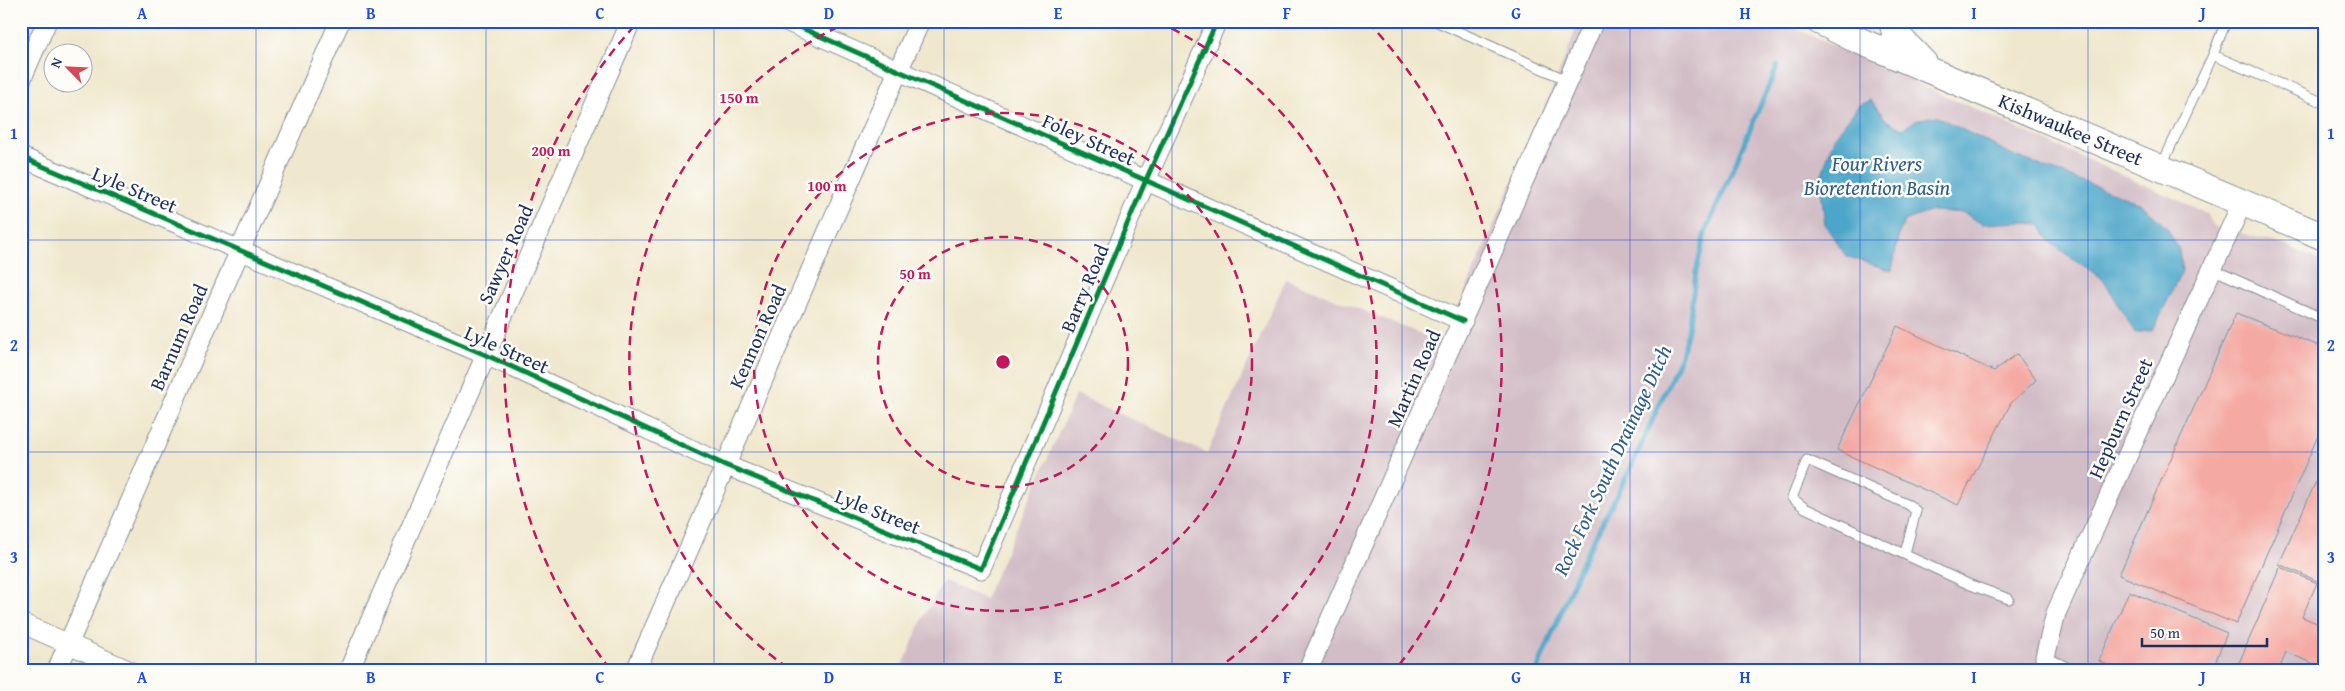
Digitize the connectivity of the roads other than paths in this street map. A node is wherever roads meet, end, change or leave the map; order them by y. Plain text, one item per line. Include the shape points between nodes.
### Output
1 (47, 21) edge
2 (340, 21) edge
3 (631, 21) edge
4 (786, 21) edge
5 (920, 21) edge
6 (1217, 21) edge
7 (1435, 21) edge
8 (1594, 21) edge
9 (1819, 21) edge
10 (1892, 21) edge
11 (2226, 21) edge
12 (1858, 27) edge
13 (2213, 55) junction
14 (897, 71) junction
15 (1936, 73) junction
16 (21, 80) edge
17 (1567, 80) junction
18 (2324, 103) edge
19 (21, 156) edge
20 (2161, 167) junction
21 (1146, 180) junction
22 (2243, 201) junction
23 (2324, 237) edge
24 (240, 251) junction
25 (2212, 269) junction
26 (2324, 319) edge
27 (1463, 321) junction
28 (486, 355) junction
29 (725, 465) junction
30 (1905, 553) junction
31 (981, 569) joint
32 (2009, 599) dead end
33 (21, 623) edge
34 (68, 644) junction
35 (2046, 663) edge
36 (57, 670) edge
37 (128, 670) edge
38 (349, 670) edge
39 (636, 670) edge
40 (1308, 670) edge
41 (2073, 670) edge

1 - 16 street
2 - 24 street, Barnum Road
3 - 28 street, Sawyer Road
4 - 14 street, Foley Street
5 - 14 street, Kennon Road
6 - 21 street, Barry Road
7 - 17 lane
8 - 17 street, Martin Road
9 - 12 street, Kishwaukee Street
10 - 15 street via 1895,33
11 - 13 lane
12 - 15 street, Kishwaukee Street
13 - 18 lane
13 - 20 lane
14 - 21 street, Foley Street
14 - 29 street, Kennon Road
15 - 20 street, Kishwaukee Street
17 - 27 street, Martin Road
19 - 24 street, Lyle Street
20 - 22 street, Kishwaukee Street
21 - 27 street, Foley Street
21 - 31 street, Barry Road
22 - 23 street, Kishwaukee Street
22 - 25 street, Hepburn Street
24 - 28 street, Lyle Street
24 - 34 street, Barnum Road
25 - 26 lane
25 - 35 street, Hepburn Street via 2056,613
27 - 40 street, Martin Road
28 - 29 street, Lyle Street
28 - 38 street, Sawyer Road
29 - 31 street, Lyle Street
29 - 39 street, Kennon Road
30 - 30 lane via 1805,508 1792,498 1807,460 1916,511
30 - 32 lane via 1968,584
33 - 34 street
34 - 36 street, Barnum Road
34 - 37 street
35 - 41 lane

